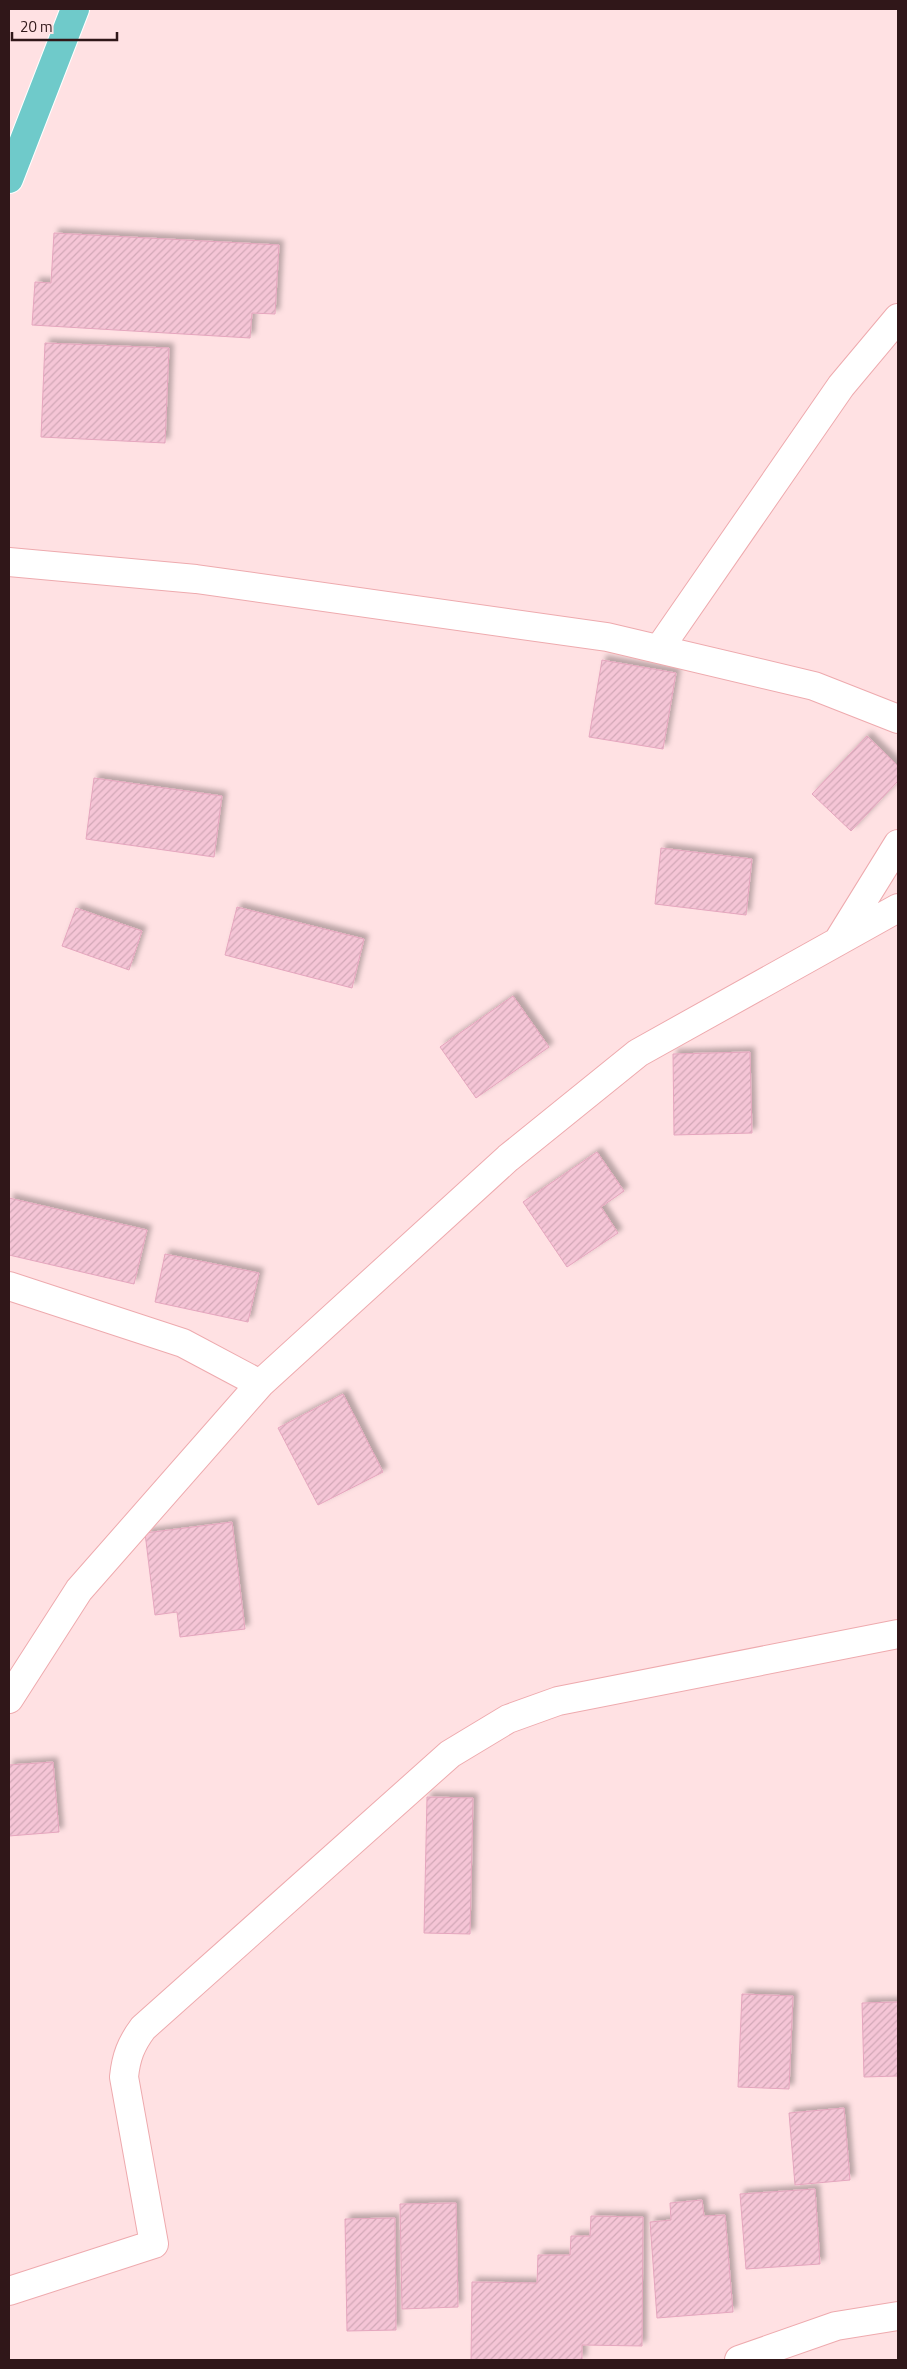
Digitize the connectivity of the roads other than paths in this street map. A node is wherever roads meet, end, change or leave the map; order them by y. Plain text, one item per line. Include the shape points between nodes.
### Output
1 (74, 9) edge
2 (9, 179) edge
3 (898, 318) edge
4 (9, 562) edge
5 (659, 649) junction
6 (898, 719) edge
7 (898, 844) edge
8 (898, 908) edge
9 (838, 942) junction
10 (9, 1286) edge
11 (260, 1384) junction
12 (898, 1634) edge
13 (9, 1699) edge
14 (9, 2290) edge
15 (898, 2316) edge
16 (738, 2360) edge

1 - 2 highway
3 - 5 street via 841,386
4 - 5 street via 196,579 607,637
5 - 6 street via 814,686
7 - 9 street
8 - 9 street
9 - 11 street via 638,1053 508,1158
10 - 11 street via 183,1343
11 - 13 street via 79,1590
12 - 14 street via 558,1701 508,1719 450,1754 135,2038 129,2050 124,2077 154,2244
15 - 16 street via 836,2326

